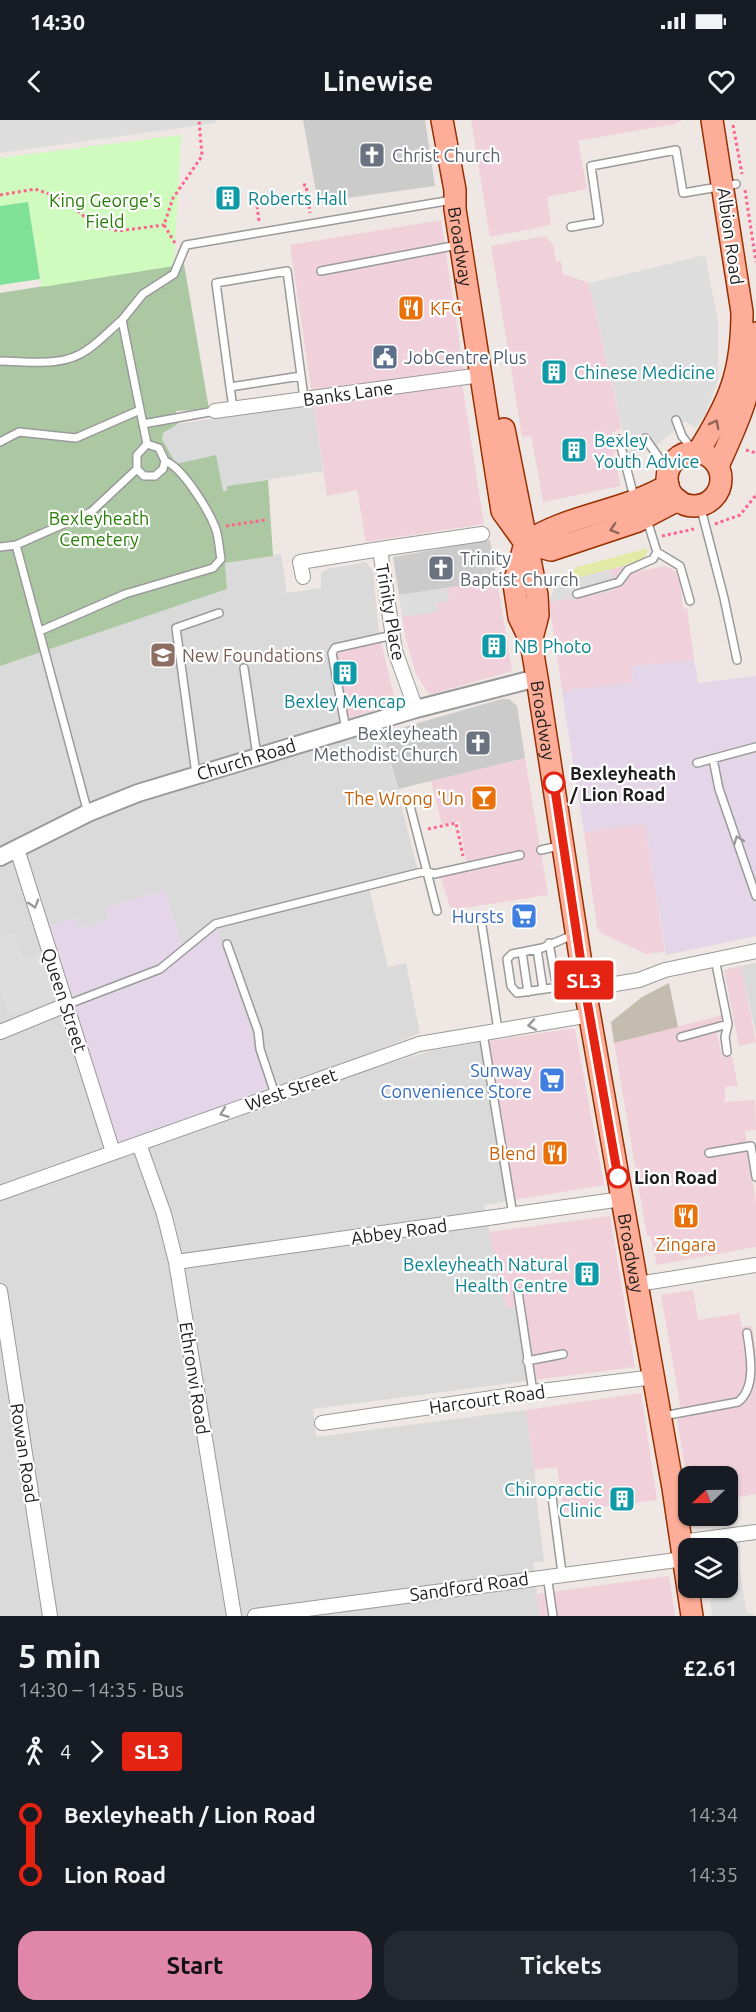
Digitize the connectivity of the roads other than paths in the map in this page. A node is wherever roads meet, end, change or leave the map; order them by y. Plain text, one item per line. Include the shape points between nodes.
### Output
1 (442, 120) edge
2 (455, 120) edge
3 (712, 120) edge
4 (726, 120) edge
5 (730, 186) junction
6 (455, 200) junction
7 (571, 226) dead end
8 (460, 244) junction
9 (321, 270) dead end
10 (122, 320) junction
11 (756, 332) edge
12 (0, 361) edge
13 (481, 375) junction
14 (301, 376) junction
15 (230, 387) junction
16 (304, 398) junction
17 (233, 408) junction
18 (140, 410) junction
19 (215, 411) joint
20 (676, 420) dead end
21 (143, 424) junction
22 (645, 438) dead end
23 (619, 439) dead end
24 (0, 442) edge
25 (147, 444) junction
26 (696, 452) junction
27 (165, 461) junction
28 (717, 466) junction
29 (137, 469) junction
30 (672, 486) junction
31 (700, 505) junction
32 (641, 510) junction
33 (482, 534) dead end
34 (525, 543) junction
35 (16, 545) junction
36 (0, 547) edge
37 (380, 549) junction
38 (657, 552) junction
39 (303, 577) dead end
40 (577, 594) dead end
41 (690, 601) dead end
42 (219, 613) dead end
43 (40, 631) junction
44 (393, 635) junction
45 (737, 660) dead end
46 (244, 668) dead end
47 (537, 678) junction
48 (416, 710) junction
49 (346, 730) junction
50 (756, 747) edge
51 (257, 756) junction
52 (713, 759) junction
53 (697, 763) dead end
54 (196, 774) junction
55 (408, 798) dead end
56 (88, 813) junction
57 (563, 845) junction
58 (17, 849) junction
59 (541, 850) dead end
60 (520, 855) dead end
61 (0, 857) edge
62 (426, 871) junction
63 (756, 896) edge
64 (437, 911) dead end
65 (482, 926) dead end
66 (576, 934) junction
67 (549, 943) junction
68 (227, 944) dead end
69 (537, 949) junction
70 (522, 951) junction
71 (756, 951) edge
72 (715, 959) junction
73 (557, 988) junction
74 (543, 989) junction
75 (585, 989) junction
76 (528, 992) junction
77 (66, 1005) junction
78 (590, 1015) junction
79 (728, 1024) junction
80 (498, 1030) junction
81 (0, 1032) edge
82 (483, 1033) junction
83 (681, 1037) dead end
84 (727, 1052) dead end
85 (275, 1094) junction
86 (139, 1144) junction
87 (113, 1152) junction
88 (709, 1153) dead end
89 (756, 1177) edge
90 (0, 1193) edge
91 (622, 1199) junction
92 (513, 1215) junction
93 (176, 1262) junction
94 (756, 1264) edge
95 (638, 1284) junction
96 (0, 1291) edge
97 (518, 1292) dead end
98 (747, 1333) dead end
99 (563, 1354) dead end
100 (527, 1361) junction
101 (654, 1377) junction
102 (533, 1392) junction
103 (661, 1417) junction
104 (322, 1423) dead end
105 (552, 1497) dead end
106 (756, 1532) edge
107 (680, 1538) edge
108 (731, 1538) edge
109 (678, 1551) edge
110 (562, 1573) junction
111 (547, 1575) junction
112 (689, 1598) edge
113 (50, 1616) edge
114 (234, 1616) edge
115 (255, 1616) edge
116 (553, 1616) edge
117 (692, 1616) edge

1 - 6 main road, Broadway
2 - 34 main road, Broadway
3 - 5 main road, Albion Road
4 - 5 main road, Albion Road
5 - 7 lane via 683,194 676,150 591,166 599,222
5 - 11 main road, Albion Road
26 -> 5 main road, Albion Road via 735,382 741,359 742,312
6 - 8 main road, Broadway
6 - 10 lane via 186,245 174,274 143,294
8 - 9 lane
8 - 13 main road, Broadway
10 - 12 lane via 86,351 67,359
10 - 18 lane
11 - 28 main road, Albion Road via 755,366 748,395
13 - 16 street, Banks Lane
13 - 34 main road, Broadway via 502,511
14 - 15 lane
14 - 15 lane via 287,271 216,283
14 - 16 lane
15 - 17 lane
16 - 17 street, Banks Lane
17 - 19 street, Banks Lane
18 - 21 lane
18 - 24 lane via 76,438 19,432
19 - 21 lane
20 - 26 lane via 682,436
21 - 25 lane
22 - 30 lane
23 - 32 lane via 626,474
25 - 27 lane via 159,448
25 - 29 lane via 137,455
26 - 28 main road via 714,460
26 - 30 main road via 679,457
27 - 29 lane via 155,476 144,476
27 - 43 lane via 173,464 185,479 216,528 220,559 213,568 125,594
28 - 31 main road via 721,482 718,491
29 - 35 lane via 91,512
30 - 31 main road via 687,505
30 - 32 main road
31 - 45 lane
32 - 34 main road via 551,550
32 - 38 lane
33 - 37 street, Trinity Place
34 - 47 main road, Broadway via 514,584
35 - 36 lane
35 - 43 lane
37 - 39 street, Trinity Place via 300,562
37 - 44 street, Trinity Place
38 - 40 lane via 647,564 628,570 620,582
38 - 41 lane via 680,566
42 - 54 lane via 176,628
43 - 56 lane
44 - 48 street, Trinity Place
44 - 49 lane via 335,648 332,653
46 - 51 lane
47 - 48 street, Church Road
47 - 57 main road, Broadway
48 - 49 street, Church Road
49 - 51 street, Church Road
50 - 52 lane
51 - 54 street, Church Road
52 - 53 lane
63 -> 52 lane via 719,789
54 - 56 street, Church Road
55 - 62 lane
56 - 58 street, Church Road
57 - 59 lane
57 - 66 main road, Broadway
58 - 61 street, Church Road
58 -> 77 street, Queen Street
60 - 62 lane via 434,874
62 - 64 lane
62 - 77 lane via 215,924 160,969
65 - 80 lane
66 - 67 lane
66 - 75 main road, Broadway
67 - 69 lane
67 - 73 lane
68 - 85 lane via 258,1031
69 - 70 lane
69 - 74 lane
70 - 76 lane
70 - 76 lane via 507,959 514,990
71 - 72 street
72 - 75 street via 639,980
72 - 79 lane
73 - 74 lane
73 - 75 lane via 573,985
74 - 76 lane
75 - 78 main road, Broadway
77 - 81 street
77 - 87 street, Queen Street
78 -> 80 street, West Street
78 - 91 main road, Broadway
79 - 83 lane
79 - 84 lane
80 - 82 street, West Street
82 - 85 street, West Street via 419,1044
82 - 92 lane
85 -> 86 street, West Street
86 - 87 street, West Street
86 - 93 street, Ethronvi Road
87 - 90 street, West Street
88 - 89 lane via 751,1146
91 - 92 street, Abbey Road
91 - 95 main road, Broadway
92 - 93 street, Abbey Road
93 - 114 street, Ethronvi Road
94 - 95 street
95 - 101 main road, Broadway
96 - 113 street, Rowan Road
97 - 100 lane
98 - 103 lane via 753,1386 747,1397
99 - 100 lane
100 - 102 lane
101 - 102 street, Harcourt Road
101 - 103 main road, Broadway
102 - 104 street, Harcourt Road
103 - 107 main road, Broadway
105 - 110 lane
106 - 108 street, Sandford Road
109 - 110 street, Sandford Road
110 - 111 street, Sandford Road
111 - 115 street, Sandford Road
111 - 116 lane
112 - 117 main road, Broadway

